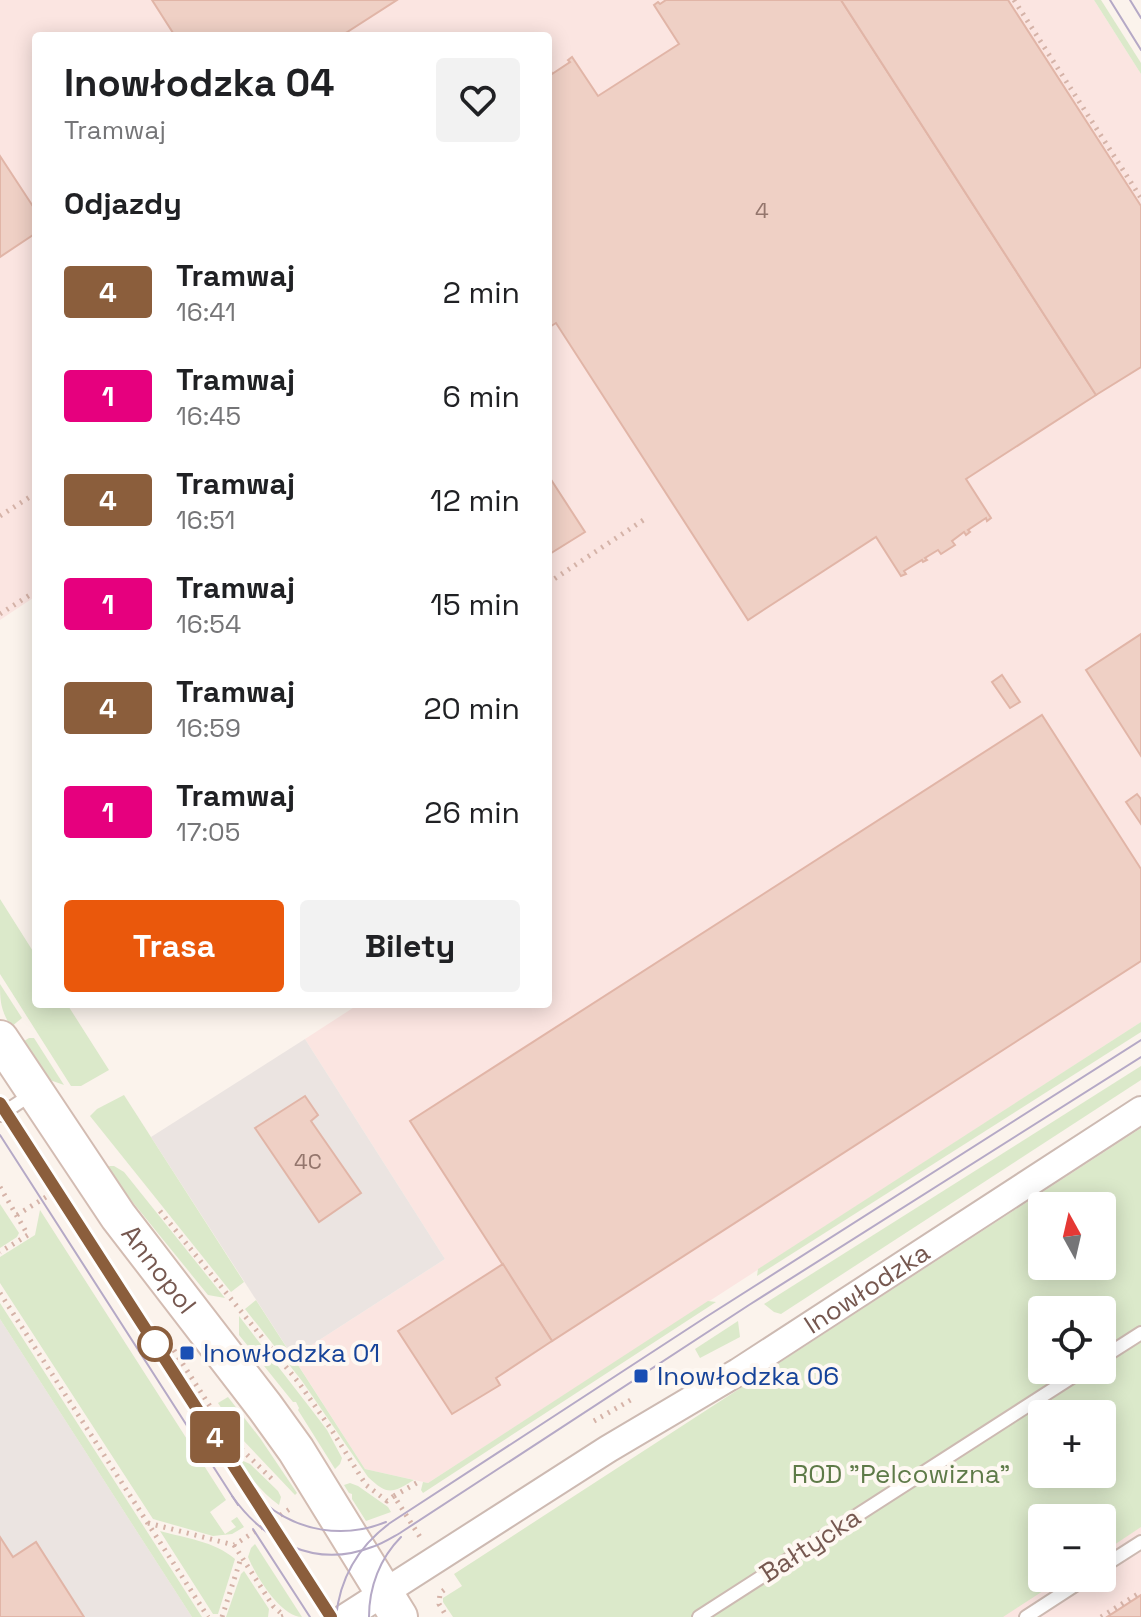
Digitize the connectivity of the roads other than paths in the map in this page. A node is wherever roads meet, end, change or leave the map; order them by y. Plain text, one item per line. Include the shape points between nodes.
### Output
1 (0, 1039) edge
2 (35, 1093) junction
3 (1141, 1110) edge
4 (0, 1115) edge
5 (1141, 1333) edge
6 (1116, 1349) edge
7 (1061, 1384) edge
8 (1141, 1542) edge
9 (1116, 1558) edge
10 (1064, 1592) edge
11 (392, 1605) edge
12 (346, 1617) edge
13 (699, 1617) edge
14 (1026, 1617) edge

1 - 2 street, Annopol
2 - 4 lane
2 - 11 street, Annopol via 118,1216 265,1407
3 - 11 street, Inowłodzka via 738,1372 435,1560
5 - 6 lane
7 - 13 lane, Bałtycka
8 - 9 lane
10 - 14 lane
11 - 12 street, Inowłodzka

